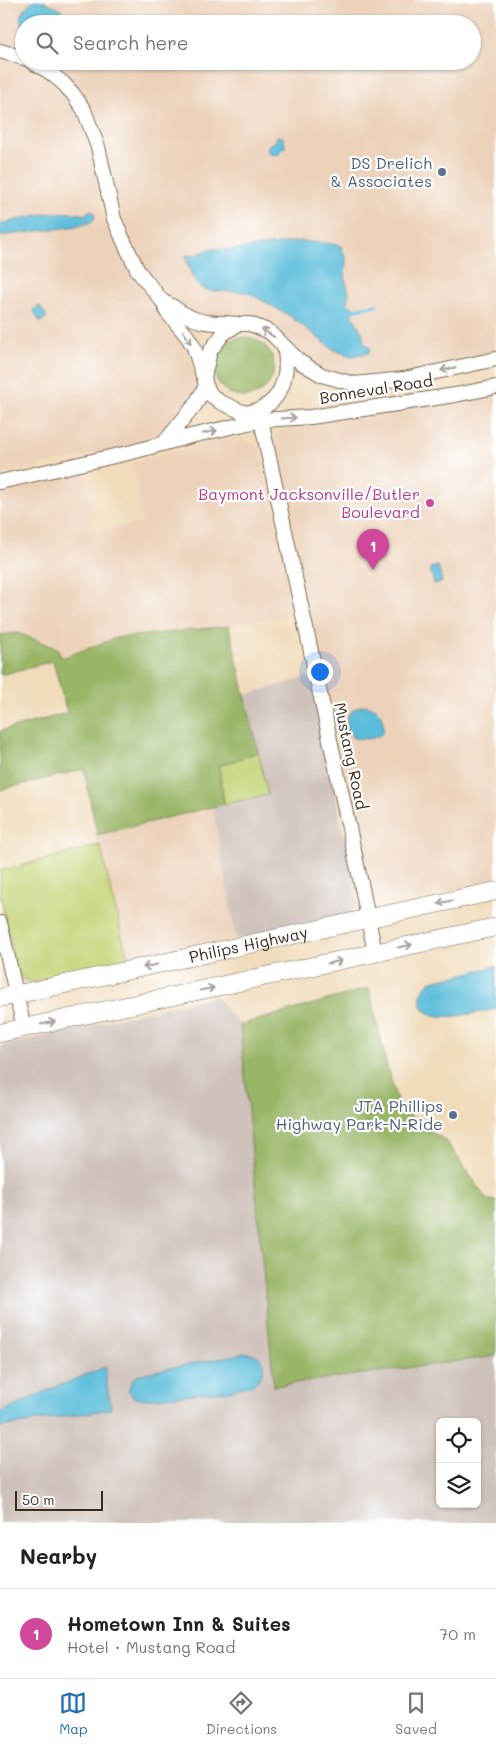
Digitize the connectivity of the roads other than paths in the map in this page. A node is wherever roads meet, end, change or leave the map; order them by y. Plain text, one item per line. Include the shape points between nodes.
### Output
1 (0, 52) edge
2 (15, 56) edge
3 (46, 70) edge
4 (162, 302) junction
5 (238, 324) junction
6 (284, 347) junction
7 (496, 359) edge
8 (205, 382) junction
9 (496, 387) edge
10 (244, 413) junction
11 (261, 420) junction
12 (163, 444) junction
13 (0, 482) edge
14 (496, 891) edge
15 (368, 918) junction
16 (0, 923) edge
17 (496, 927) edge
18 (375, 953) junction
19 (8, 997) edge
20 (24, 1028) junction
21 (0, 1034) edge

1 - 2 street
3 - 4 street via 63,83 84,110 98,147 114,219 138,271
4 - 5 street, Bonneval Road via 201,322
4 -> 8 street via 191,342
6 -> 5 street, Bonneval Road via 270,332 250,324
5 - 8 street via 223,334 210,351
7 -> 6 street, Bonneval Road via 404,379 354,384 322,375 300,362
6 - 10 street via 286,373 276,396 262,408
8 - 10 street, Bonneval Road via 211,395
8 - 12 street via 195,405
11 -> 9 street, Bonneval Road via 311,417
10 - 11 street, Bonneval Road
12 -> 11 street, Bonneval Road
11 - 15 street, Mustang Road
12 - 13 street, Bonneval Road
14 -> 15 main road, Philips Highway
15 - 18 street, Mustang Road
15 -> 19 main road, Philips Highway
16 - 19 street
18 -> 17 main road
20 -> 18 main road
19 - 20 street
20 - 21 main road

